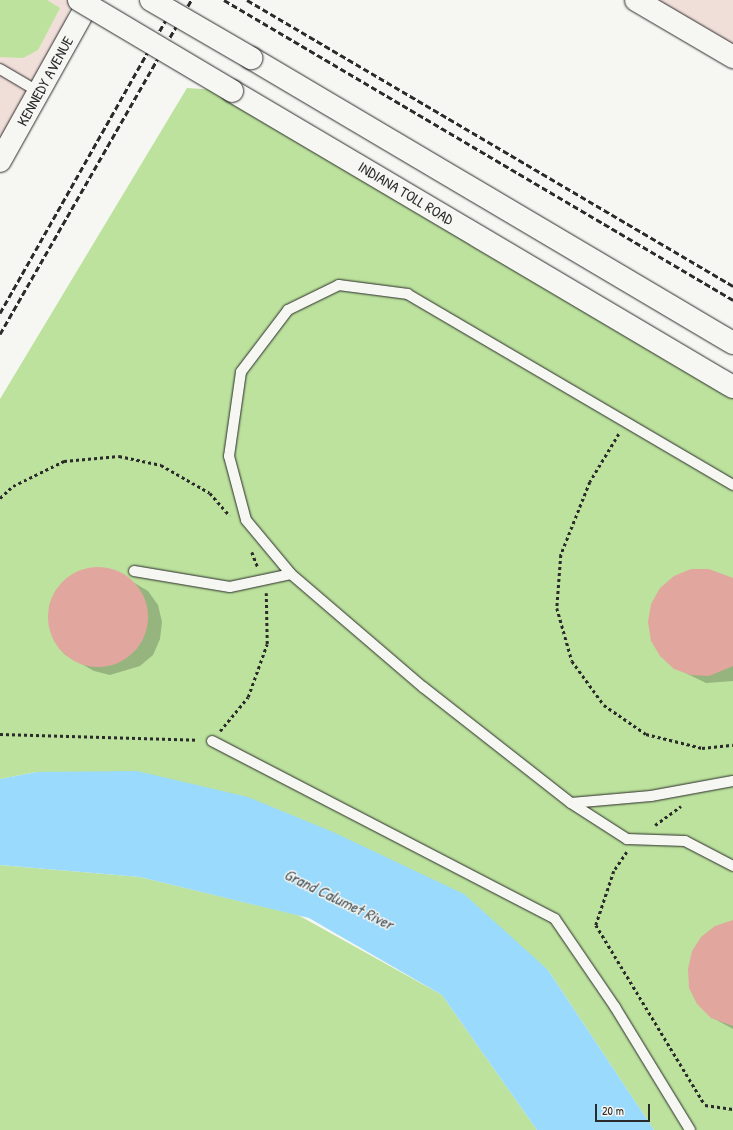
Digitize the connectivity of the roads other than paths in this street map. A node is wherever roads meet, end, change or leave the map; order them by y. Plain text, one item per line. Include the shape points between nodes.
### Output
1 (79, 0) edge
2 (90, 0) edge
3 (151, 0) edge
4 (636, 0) edge
5 (733, 57) edge
6 (0, 69) edge
7 (39, 92) junction
8 (0, 161) edge
9 (733, 343) edge
10 (733, 386) edge
11 (733, 485) edge
12 (134, 571) dead end
13 (291, 574) junction
14 (212, 741) road end
15 (733, 781) edge
16 (571, 803) junction
17 (733, 866) edge
18 (690, 1130) edge

1 - 10 main road, INDIANA TOLL ROAD, bridge
2 - 7 main road, KENNEDY AVENUE
3 - 9 main road, bridge
4 - 5 main road
6 - 7 lane
7 - 8 main road, KENNEDY AVENUE
11 - 13 lane via 408,294 339,285 288,310 241,372 229,456 246,520
12 - 13 lane via 230,587
13 - 16 lane via 423,687
14 - 18 lane via 555,919 615,1007
15 - 16 lane via 651,796
16 - 17 lane via 627,839 685,841

